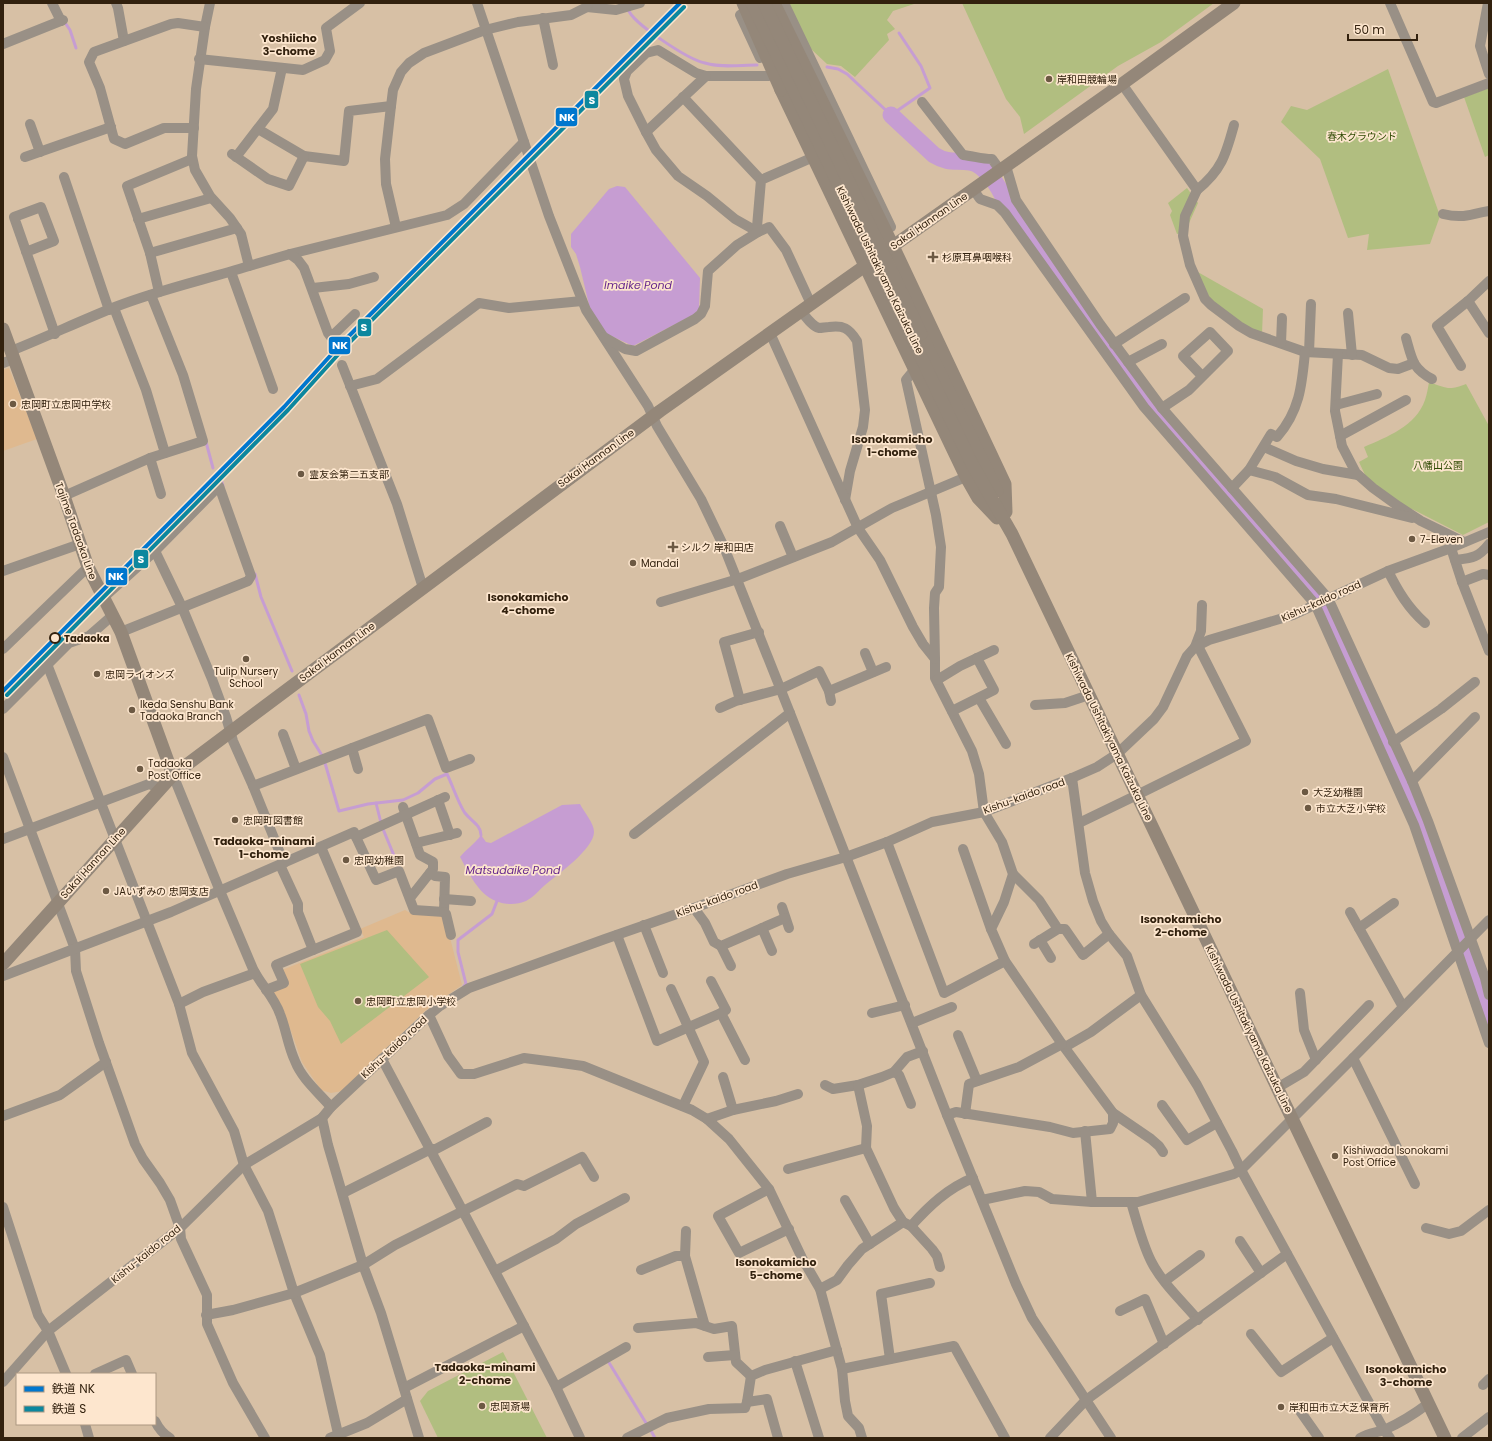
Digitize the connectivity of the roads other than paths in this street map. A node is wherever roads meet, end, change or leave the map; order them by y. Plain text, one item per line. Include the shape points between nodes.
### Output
1 (52, 3) edge
2 (116, 3) edge
3 (210, 3) edge
4 (360, 3) edge
5 (477, 3) edge
6 (640, 3) edge
7 (742, 3) edge
8 (752, 3) edge
9 (764, 3) edge
10 (774, 3) edge
11 (784, 3) edge
12 (1234, 3) edge
13 (1390, 3) edge
14 (1488, 3) edge
15 (588, 5) edge
16 (543, 18) junction
17 (204, 27) junction
18 (486, 30) junction
19 (124, 41) junction
20 (3, 44) edge
21 (199, 59) junction
22 (554, 65) dead end
23 (282, 68) junction
24 (1489, 74) edge
25 (706, 76) junction
26 (769, 76) junction
27 (1489, 83) edge
28 (1122, 84) junction
29 (683, 97) junction
30 (390, 106) junction
31 (923, 108) dead end
32 (30, 124) dead end
33 (1234, 125) dead end
34 (111, 127) junction
35 (194, 128) junction
36 (258, 129) junction
37 (646, 132) junction
38 (524, 142) junction
39 (40, 152) junction
40 (304, 156) junction
41 (25, 157) dead end
42 (192, 159) junction
43 (809, 159) junction
44 (1001, 170) junction
45 (64, 177) dead end
46 (761, 180) junction
47 (975, 188) junction
48 (1197, 190) junction
49 (211, 198) junction
50 (1489, 211) edge
51 (1444, 214) dead end
52 (138, 219) junction
53 (396, 227) junction
54 (237, 228) junction
55 (758, 232) junction
56 (893, 246) junction
57 (26, 252) junction
58 (150, 253) junction
59 (290, 254) junction
60 (249, 266) junction
61 (865, 266) junction
62 (231, 272) junction
63 (374, 277) dead end
64 (1489, 281) edge
65 (313, 288) junction
66 (155, 293) junction
67 (1185, 298) dead end
68 (582, 301) junction
69 (1468, 301) junction
70 (1311, 304) dead end
71 (806, 307) junction
72 (111, 309) junction
73 (1348, 313) dead end
74 (355, 314) dead end
75 (1282, 318) dead end
76 (1100, 324) junction
77 (3, 329) edge
78 (1090, 331) junction
79 (770, 333) junction
80 (1489, 333) edge
81 (55, 334) junction
82 (917, 336) junction
83 (604, 337) junction
84 (1406, 338) dead end
85 (1281, 343) junction
86 (1114, 344) junction
87 (1162, 344) dead end
88 (1307, 352) junction
89 (1338, 354) junction
90 (1352, 355) junction
91 (9, 358) edge
92 (1128, 362) junction
93 (1414, 363) junction
94 (342, 365) dead end
95 (1461, 366) dead end
96 (915, 369) junction
97 (1202, 376) junction
98 (1432, 379) dead end
99 (350, 386) junction
100 (274, 390) dead end
101 (1377, 394) dead end
102 (1406, 400) dead end
103 (1336, 405) junction
104 (1162, 408) junction
105 (653, 416) junction
106 (1340, 436) junction
107 (1264, 447) junction
108 (165, 453) junction
109 (150, 458) junction
110 (1249, 470) junction
111 (1358, 475) junction
112 (966, 477) junction
113 (1232, 488) junction
114 (930, 492) junction
115 (161, 494) dead end
116 (64, 496) junction
117 (845, 500) junction
118 (1006, 512) junction
119 (1422, 521) junction
120 (780, 526) dead end
121 (858, 528) junction
122 (1489, 532) edge
123 (1012, 534) junction
124 (1464, 542) junction
125 (80, 544) junction
126 (1489, 544) edge
127 (1451, 548) junction
128 (155, 551) junction
129 (793, 557) junction
130 (1455, 560) junction
131 (88, 567) junction
132 (3, 571) edge
133 (1388, 571) junction
134 (1489, 575) edge
135 (738, 579) junction
136 (1462, 582) junction
137 (422, 588) junction
138 (103, 598) junction
139 (1321, 601) junction
140 (661, 602) dead end
141 (1202, 605) dead end
142 (182, 607) junction
143 (113, 615) junction
144 (1425, 623) dead end
145 (121, 632) junction
146 (759, 632) junction
147 (1196, 646) junction
148 (3, 649) edge
149 (994, 650) dead end
150 (1489, 651) edge
151 (865, 653) dead end
152 (977, 658) junction
153 (936, 659) junction
154 (47, 664) junction
155 (886, 667) dead end
156 (874, 672) junction
157 (937, 680) junction
158 (1475, 682) dead end
159 (781, 689) junction
160 (1089, 695) junction
161 (979, 698) junction
162 (740, 700) junction
163 (1035, 705) dead end
164 (720, 708) dead end
165 (3, 709) edge
166 (952, 711) junction
167 (790, 713) junction
168 (1475, 717) dead end
169 (231, 731) junction
170 (283, 734) dead end
171 (1393, 742) junction
172 (1006, 744) dead end
173 (352, 748) junction
174 (1117, 754) junction
175 (3, 757) edge
176 (470, 759) dead end
177 (296, 769) junction
178 (358, 769) dead end
179 (173, 775) junction
180 (1072, 778) junction
181 (1412, 781) junction
182 (253, 786) junction
183 (160, 788) junction
184 (1137, 795) junction
185 (101, 802) junction
186 (404, 811) junction
187 (984, 812) junction
188 (1078, 823) junction
189 (30, 830) junction
190 (634, 834) dead end
191 (356, 837) junction
192 (3, 839) edge
193 (115, 839) junction
194 (887, 842) junction
195 (416, 843) junction
196 (321, 846) junction
197 (963, 849) dead end
198 (846, 857) junction
199 (282, 864) junction
200 (430, 873) junction
201 (1013, 874) junction
202 (220, 891) junction
203 (410, 898) junction
204 (444, 899) junction
205 (471, 901) dead end
206 (57, 903) junction
207 (1394, 903) dead end
208 (782, 907) dead end
209 (694, 908) junction
210 (444, 912) junction
211 (1350, 912) dead end
212 (785, 918) junction
213 (1489, 920) edge
214 (146, 921) junction
215 (644, 926) junction
216 (762, 928) junction
217 (789, 928) dead end
218 (1359, 928) junction
219 (991, 929) junction
220 (1058, 929) junction
221 (1109, 934) junction
222 (451, 935) dead end
223 (617, 935) junction
224 (1464, 945) junction
225 (721, 946) junction
226 (75, 949) junction
227 (313, 950) junction
228 (772, 952) dead end
229 (1051, 958) dead end
230 (1005, 961) junction
231 (3, 964) edge
232 (731, 966) dead end
233 (255, 973) junction
234 (663, 973) dead end
235 (3, 976) edge
236 (711, 981) dead end
237 (671, 989) dead end
238 (266, 990) junction
239 (1300, 993) dead end
240 (1141, 995) junction
241 (1489, 995) edge
242 (179, 1004) junction
243 (905, 1005) junction
244 (1369, 1005) dead end
245 (952, 1007) dead end
246 (1403, 1007) junction
247 (721, 1013) junction
248 (872, 1013) dead end
249 (429, 1015) junction
250 (912, 1023) junction
251 (688, 1027) junction
252 (958, 1035) dead end
253 (1489, 1042) edge
254 (1063, 1046) junction
255 (923, 1051) junction
256 (1353, 1058) junction
257 (382, 1059) junction
258 (745, 1060) dead end
259 (1316, 1060) junction
260 (106, 1062) junction
261 (894, 1072) junction
262 (723, 1077) dead end
263 (977, 1081) junction
264 (825, 1085) dead end
265 (858, 1085) junction
266 (1277, 1088) junction
267 (798, 1094) dead end
268 (911, 1104) dead end
269 (1162, 1104) dead end
270 (683, 1106) junction
271 (331, 1107) junction
272 (733, 1110) junction
273 (1113, 1113) junction
274 (965, 1114) junction
275 (948, 1115) junction
276 (3, 1116) edge
277 (322, 1118) junction
278 (1292, 1118) junction
279 (707, 1119) junction
280 (487, 1122) dead end
281 (1217, 1123) junction
282 (1085, 1131) junction
283 (866, 1148) junction
284 (431, 1149) junction
285 (1163, 1152) dead end
286 (244, 1165) junction
287 (788, 1169) dead end
288 (1241, 1170) junction
289 (594, 1177) dead end
290 (973, 1178) junction
291 (1415, 1184) dead end
292 (769, 1189) junction
293 (343, 1193) junction
294 (625, 1198) dead end
295 (844, 1200) dead end
296 (982, 1200) junction
297 (1092, 1202) junction
298 (1131, 1202) junction
299 (3, 1206) edge
300 (462, 1210) junction
301 (1489, 1210) edge
302 (907, 1224) junction
303 (180, 1228) junction
304 (1426, 1228) dead end
305 (788, 1229) junction
306 (686, 1231) dead end
307 (1240, 1241) dead end
308 (870, 1244) junction
309 (1287, 1254) junction
310 (1200, 1255) dead end
311 (685, 1256) junction
312 (363, 1265) junction
313 (940, 1267) dead end
314 (641, 1270) dead end
315 (495, 1271) junction
316 (1261, 1273) junction
317 (1165, 1281) junction
318 (930, 1283) dead end
319 (820, 1289) junction
320 (294, 1293) junction
321 (1120, 1311) dead end
322 (206, 1315) junction
323 (1198, 1320) junction
324 (524, 1326) junction
325 (705, 1326) junction
326 (638, 1328) dead end
327 (48, 1331) junction
328 (1251, 1334) dead end
329 (1333, 1338) junction
330 (1164, 1344) junction
331 (626, 1347) dead end
332 (837, 1350) junction
333 (735, 1355) junction
334 (708, 1357) dead end
335 (890, 1359) junction
336 (795, 1361) junction
337 (842, 1369) junction
338 (66, 1373) edge
339 (97, 1373) edge
340 (132, 1373) edge
341 (751, 1376) junction
342 (3, 1382) edge
343 (556, 1387) junction
344 (404, 1388) junction
345 (407, 1399) junction
346 (1086, 1400) junction
347 (747, 1402) junction
348 (1428, 1404) junction
349 (1300, 1411) dead end
350 (1489, 1417) edge
351 (156, 1423) edge
352 (85, 1425) edge
353 (1387, 1434) edge
354 (336, 1437) edge
355 (89, 1438) edge
356 (170, 1438) edge
357 (265, 1438) edge
358 (419, 1438) edge
359 (580, 1438) edge
360 (627, 1438) edge
361 (778, 1438) edge
362 (819, 1438) edge
363 (862, 1438) edge
364 (1005, 1438) edge
365 (1050, 1438) edge
366 (1111, 1438) edge
367 (1319, 1438) edge
368 (1360, 1438) edge
369 (1445, 1438) edge
370 (1462, 1438) edge

1 - 20 street via 62,20
2 - 19 street
3 - 17 street
4 - 23 street via 326,28 330,51 325,60 303,70
5 - 18 street
6 - 15 street via 616,10
7 - 61 main road, bridge
8 - 82 main road, Kishiwada Ushitakiyama Kaizuka Line, bridge
9 - 26 street via 740,15
9 - 82 main road, Kishiwada Ushitakiyama Kaizuka Line, bridge
10 - 56 main road
11 - 56 street via 892,229
12 - 28 main road, Sakai Hannan Line
13 - 27 street via 1433,102
14 - 24 street via 1480,46
15 - 16 street via 571,14
16 - 18 street
16 - 22 street
17 - 19 street via 171,24
17 - 21 street
18 - 30 street via 424,53 409,63 393,90
18 - 38 street
19 - 34 street via 94,52 90,62
21 - 23 street
21 - 35 street
23 - 36 street via 273,109
25 - 26 street
25 - 29 street
25 - 37 street via 686,68 658,50 646,53 628,71 624,80 628,96
26 - 43 street
28 - 44 main road, Sakai Hannan Line
28 - 48 street
29 - 37 street
29 - 46 street
30 - 40 street via 349,111 344,162
30 - 53 street via 385,160 386,184
31 - 44 street via 944,139 963,155 992,159
32 - 39 street
33 - 48 street via 1219,168
34 - 35 street via 114,139 125,144 164,128
34 - 39 street
35 - 42 street
36 - 40 street
36 - 40 street via 234,155 268,179 290,186
37 - 55 street via 656,150 678,176 735,219
38 - 53 street via 464,204 447,215
38 - 68 street
39 - 41 street
42 - 49 street via 195,170
42 - 52 street via 127,186
43 - 46 street
43 - 61 street via 854,256
44 - 47 main road, Sakai Hannan Line
44 - 76 street via 1016,200
45 - 72 street
46 - 55 street
47 - 56 main road, Sakai Hannan Line
47 - 78 street via 980,198 996,205 1005,213
48 - 85 street via 1185,216 1183,236 1190,264 1205,299 1251,333
49 - 52 street
49 - 54 street
50 - 51 street via 1457,217
52 - 58 street
53 - 59 street
54 - 58 street
54 - 60 street via 241,234
55 - 71 street via 769,227 786,250
55 - 83 street via 737,245 708,271 705,306 695,319 636,351 626,349
56 - 61 main road, Sakai Hannan Line
56 - 118 main road via 1005,484
57 - 57 street via 54,241 41,207 14,217
57 - 81 street
58 - 66 street
59 - 60 street
59 - 65 street via 302,264
60 - 62 street
61 - 71 main road, Sakai Hannan Line
61 - 96 main road
62 - 66 street
62 - 100 street
63 - 65 street via 349,284
64 - 69 street
65 - 74 street via 331,337
66 - 72 street
66 - 108 street via 203,441
67 - 86 street
68 - 83 street
68 - 99 street via 509,308 479,303 378,380
69 - 80 street
69 - 95 street via 1437,326
70 - 88 street
71 - 79 main road, Sakai Hannan Line
71 - 117 street via 814,325 820,328 844,327 852,332 857,341 865,410
72 - 81 street
72 - 108 street via 146,390
73 - 90 street
75 - 85 street
76 - 78 street
76 - 86 street
77 - 91 main road, Tajime Tadaoka Line
78 - 139 street via 1144,407
79 - 105 main road, Sakai Hannan Line
79 - 117 street
81 - 91 street
82 - 118 main road, Kishiwada Ushitakiyama Kaizuka Line
82 - 123 main road, Kishiwada Ushitakiyama Kaizuka Line via 972,464
83 - 105 street
84 - 93 street
85 - 88 street
86 - 92 street
87 - 92 street
88 - 89 street
88 - 107 street via 1302,388 1295,409 1288,424 1277,437 1271,434
89 - 90 street
89 - 103 street
90 - 93 street via 1362,355 1389,368 1398,369
91 - 116 main road, Tajime Tadaoka Line
92 - 104 street
93 - 98 street via 1422,374
94 - 99 street
96 - 112 main road
96 - 114 street via 906,380
97 - 97 street via 1228,351 1210,332 1183,356
97 - 104 street via 1189,390
99 - 137 street via 397,504
101 - 103 street
102 - 106 street
103 - 106 street
104 - 113 street
105 - 135 street via 701,499
105 - 137 main road, Sakai Hannan Line
106 - 111 street via 1342,446
107 - 110 street
107 - 111 street via 1296,461
108 - 109 street
109 - 115 street
109 - 116 street
110 - 113 street
110 - 119 street via 1275,477 1308,495 1336,499
111 - 119 street via 1372,488
112 - 114 street
112 - 123 main road via 978,498
113 - 139 street
114 - 121 street via 892,508
114 - 153 street via 941,547 939,587 935,594 934,608
116 - 125 main road, Tajime Tadaoka Line
117 - 121 street
118 - 123 main road, Kishiwada Ushitakiyama Kaizuka Line
119 - 124 street
120 - 129 street
121 - 129 street via 832,542
121 - 153 street via 880,560 913,627
122 - 124 street, Kishu-kaido road
123 - 160 main road, Kishiwada Ushitakiyama Kaizuka Line
124 - 127 street, Kishu-kaido road
125 - 131 main road, Tajime Tadaoka Line
125 - 132 street
126 - 130 street via 1479,555
127 - 130 street
127 - 133 street, Kishu-kaido road
128 - 138 street
128 - 142 street
128 - 142 street via 219,486 251,576 248,581
129 - 135 street
130 - 136 street
131 - 138 main road, Tajime Tadaoka Line
131 - 148 street
133 - 139 street, Kishu-kaido road
133 - 144 street via 1407,604
134 - 136 street via 1483,574
135 - 140 street
135 - 146 street
136 - 150 street
137 - 169 main road, Sakai Hannan Line
138 - 143 main road, Tajime Tadaoka Line
139 - 147 street, Kishu-kaido road via 1293,615
139 - 171 street
139 - 224 street
141 - 147 street
142 - 145 street
142 - 169 street
143 - 145 main road, Tajime Tadaoka Line
143 - 154 street via 89,636 69,642
145 - 179 main road, Tajime Tadaoka Line
146 - 159 street
146 - 162 street via 724,642
147 - 174 street, Kishu-kaido road via 1187,656 1164,707
147 - 184 street via 1246,741
149 - 152 street
151 - 156 street
152 - 157 street
152 - 161 street via 994,690
153 - 157 street
154 - 165 street
154 - 185 street
155 - 156 street
156 - 159 street via 830,696 819,671
157 - 166 street
158 - 171 street
159 - 162 street
159 - 167 street
160 - 163 street via 1065,703
160 - 174 main road, Kishiwada Ushitakiyama Kaizuka Line
161 - 166 street
161 - 172 street
162 - 164 street
166 - 187 street via 972,751 979,774
167 - 190 street
167 - 198 street
168 - 181 street
169 - 179 main road, Sakai Hannan Line
169 - 182 street
170 - 177 street
171 - 181 street
173 - 176 street via 428,719 446,768
173 - 177 street
173 - 178 street
174 - 180 street, Kishu-kaido road via 1097,767
174 - 184 main road, Kishiwada Ushitakiyama Kaizuka Line
175 - 189 street
177 - 182 street
179 - 183 main road, Sakai Hannan Line
179 - 202 street
180 - 187 street, Kishu-kaido road
180 - 188 street
181 - 224 street via 1428,821
182 - 199 street
183 - 185 street via 149,784
183 - 193 main road, Sakai Hannan Line
184 - 188 street
184 - 266 main road, Kishiwada Ushitakiyama Kaizuka Line
185 - 189 street
185 - 193 street
186 - 191 street
186 - 195 street
186 - 195 street via 441,799 454,834
187 - 194 street, Kishu-kaido road via 932,822
187 - 201 street via 1002,842
188 - 221 street via 1093,901
189 - 192 street
189 - 206 street
191 - 196 street via 354,832
191 - 203 street via 376,880 399,871
193 - 206 main road, Sakai Hannan Line
193 - 214 street
194 - 198 street, Kishu-kaido road
194 - 230 street via 944,993
195 - 200 street via 420,855 433,862
196 - 199 street
196 - 227 street via 357,932
197 - 219 street
198 - 209 street, Kishu-kaido road via 786,874
198 - 243 street
199 - 202 street
199 - 227 street
200 - 203 street
200 - 204 street via 445,877
201 - 219 street via 1004,902
201 - 220 street via 1039,900
202 - 214 street
202 - 233 street
203 - 210 street via 414,910
204 - 205 street
204 - 210 street
206 - 226 street
206 - 231 main road, Sakai Hannan Line
207 - 218 street
208 - 212 street
209 - 215 street, Kishu-kaido road
209 - 225 street via 714,942
210 - 222 street
211 - 218 street
212 - 216 street
212 - 217 street
213 - 224 street
214 - 226 street
214 - 242 street
215 - 223 street, Kishu-kaido road
215 - 234 street
216 - 225 street
216 - 228 street
218 - 246 street
219 - 230 street
220 - 221 street via 1065,929 1083,955
220 - 229 street via 1037,942
221 - 240 street via 1127,956
223 - 249 street, Kishu-kaido road via 469,988
223 - 251 street via 658,1041
224 - 241 street
224 - 246 street
224 - 253 street
225 - 232 street
226 - 235 street
226 - 260 street via 76,971
227 - 238 street via 276,965 284,983
230 - 254 street
233 - 238 street
233 - 242 street via 203,992
236 - 247 street via 726,1010
237 - 251 street
238 - 271 street via 281,1015 295,1063 307,1082
239 - 259 street via 1304,1030
240 - 254 street via 1091,1032
240 - 281 street via 1197,1085
242 - 286 street via 192,1053 234,1131
243 - 248 street
243 - 250 street
244 - 259 street
245 - 250 street
246 - 256 street
247 - 251 street
247 - 258 street
249 - 257 street, Kishu-kaido road
249 - 270 street via 448,1056 461,1074 474,1074 524,1058 583,1066
250 - 255 street
251 - 270 street via 704,1062
252 - 263 street
254 - 263 street via 1019,1067
254 - 273 street
255 - 261 street via 907,1057
255 - 275 street
256 - 278 street
256 - 291 street
257 - 271 street, Kishu-kaido road
257 - 284 street
259 - 266 street via 1304,1072
260 - 276 street via 60,1095
260 - 303 street via 135,1144 170,1200
261 - 265 street
261 - 268 street via 899,1075
262 - 272 street
263 - 274 street via 969,1084
264 - 265 street via 833,1089
265 - 283 street via 867,1126
266 - 278 main road, Kishiwada Ushitakiyama Kaizuka Line
267 - 272 street
269 - 281 street via 1187,1140
270 - 279 street
271 - 277 street, Kishu-kaido road
272 - 279 street
273 - 282 street via 1110,1129
273 - 285 street via 1160,1146
274 - 275 street via 956,1112
274 - 282 street via 1073,1132
275 - 290 street
277 - 286 street, Kishu-kaido road
277 - 293 street
278 - 288 street
278 - 348 main road, Kishiwada Ushitakiyama Kaizuka Line
279 - 292 street via 729,1139
280 - 284 street via 436,1149
281 - 288 street
282 - 297 street
283 - 287 street
283 - 302 street via 894,1208
284 - 293 street
284 - 300 street
286 - 303 street, Kishu-kaido road
286 - 320 street via 268,1211
288 - 298 street via 1154,1198
288 - 309 street
289 - 300 street via 582,1157 524,1186 517,1184
290 - 296 street
290 - 302 street via 961,1183
292 - 305 street
292 - 305 street via 718,1216 738,1253
293 - 312 street
294 - 315 street
295 - 308 street
296 - 297 street via 1025,1191 1039,1192 1052,1199
296 - 346 street via 1032,1318
297 - 298 street
298 - 317 street via 1151,1262
299 - 327 street via 38,1315
300 - 312 street
300 - 315 street
301 - 304 street via 1461,1231 1449,1234
302 - 308 street
302 - 313 street via 932,1249
303 - 322 street via 181,1239 207,1295
303 - 327 street, Kishu-kaido road
305 - 319 street
306 - 311 street
307 - 316 street
308 - 319 street via 862,1249 838,1280
309 - 316 street
309 - 329 street
310 - 317 street
311 - 314 street via 676,1256
311 - 325 street
312 - 320 street
312 - 344 street
315 - 324 street
316 - 323 street
317 - 323 street
318 - 335 street via 881,1294
319 - 332 street
320 - 322 street
320 - 354 street via 320,1355
321 - 330 street via 1145,1300
322 - 357 street via 207,1324 232,1383
323 - 330 street
324 - 343 street
324 - 344 street
325 - 326 street via 696,1323
325 - 333 street via 714,1329 732,1326
327 - 338 street
327 - 342 street, Kishu-kaido road
328 - 329 street via 1281,1372
329 - 353 street
330 - 346 street
331 - 343 street
332 - 336 street
332 - 337 street
333 - 334 street
333 - 341 street via 736,1362
335 - 337 street
335 - 364 street via 954,1346
336 - 341 street
336 - 362 street
337 - 363 street via 848,1416 859,1428
339 - 340 street via 126,1360
341 - 347 street
343 - 359 street
344 - 345 street
345 - 354 street
345 - 358 street
346 - 365 street
346 - 366 street
347 - 360 street via 745,1408 709,1409 667,1418
347 - 361 street via 767,1399
348 - 353 street
348 - 369 main road, Kishiwada Ushitakiyama Kaizuka Line
349 - 367 street
350 - 370 street
351 - 356 street
352 - 355 street
353 - 368 street via 1370,1433

